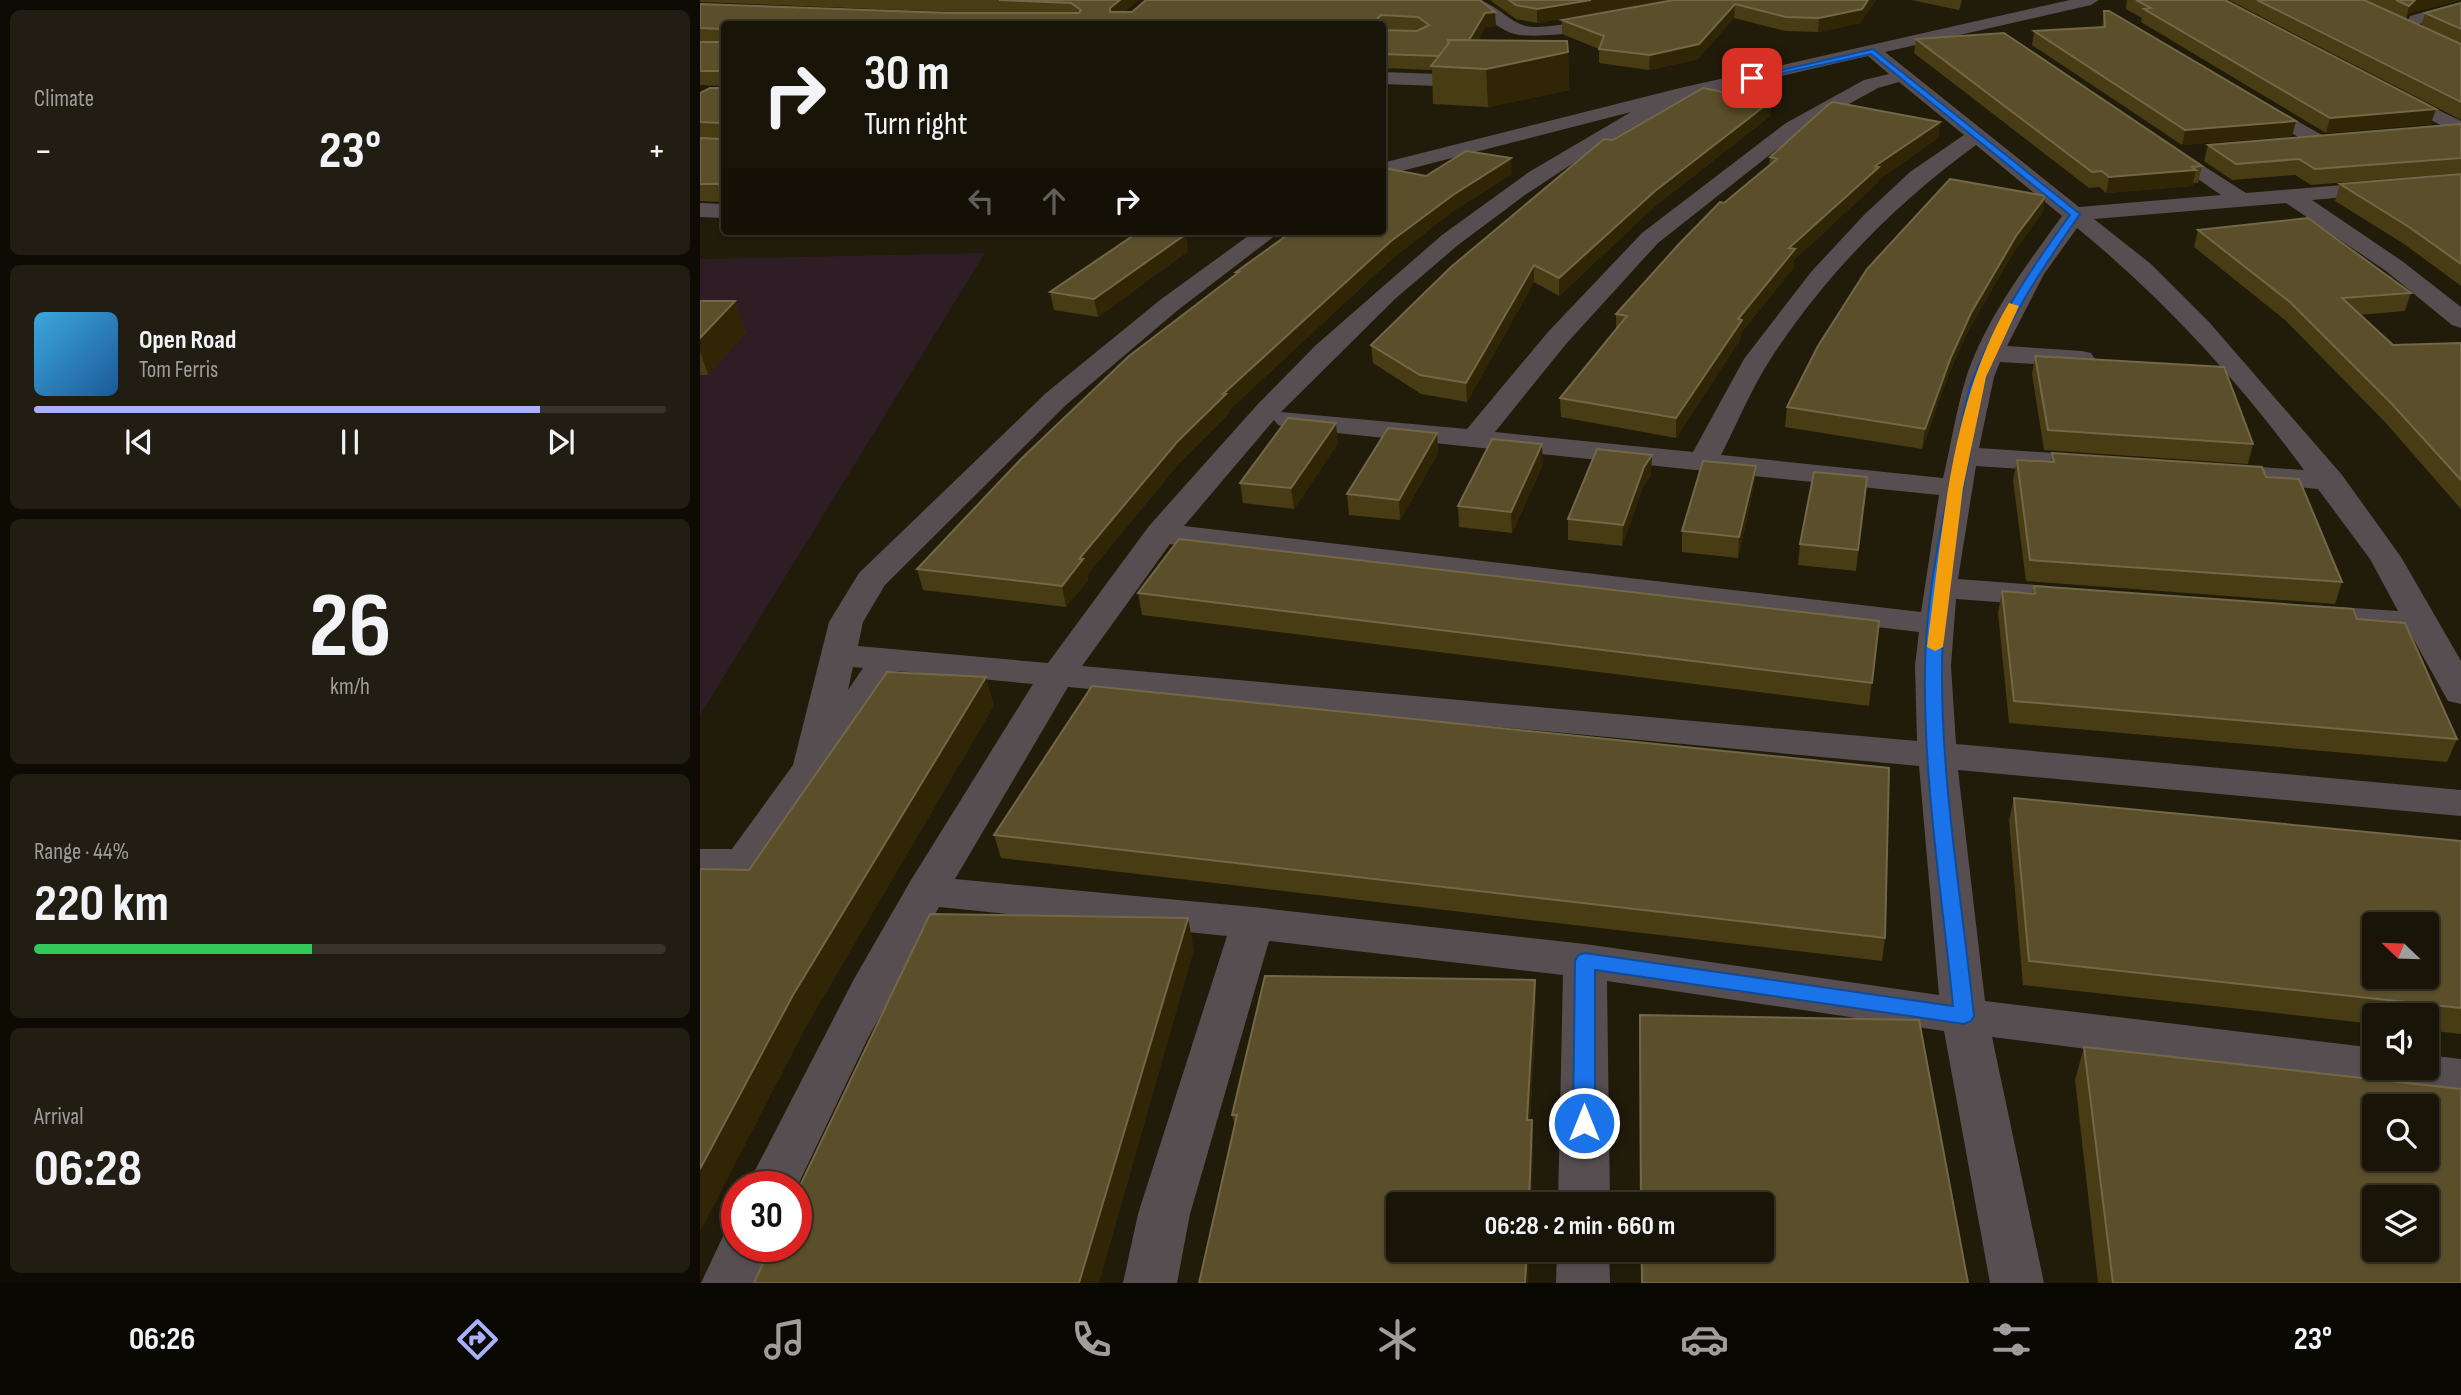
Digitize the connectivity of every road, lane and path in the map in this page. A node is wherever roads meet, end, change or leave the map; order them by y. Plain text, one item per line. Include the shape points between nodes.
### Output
1 (1475, 0) edge
2 (2088, 1) edge
3 (2461, 7) edge
4 (1625, 16) edge
5 (2109, 16) edge
6 (1984, 24) junction
7 (2426, 38) edge
8 (2007, 40) edge
9 (1873, 52) junction
10 (1902, 76) junction
11 (1386, 78) edge
12 (1438, 80) edge
13 (2378, 86) edge
14 (2239, 93) edge
15 (1679, 94) junction
16 (2461, 130) edge
17 (2143, 132) edge
18 (2419, 134) edge
19 (1976, 136) junction
20 (2283, 146) edge
21 (2204, 153) dead end
22 (2177, 155) junction
23 (1386, 169) edge
24 (2455, 186) edge
25 (2291, 196) junction
26 (2241, 199) junction
27 (700, 210) edge
28 (721, 211) edge
29 (2075, 214) junction
30 (1265, 235) edge
31 (2461, 320) edge
32 (1991, 353) junction
33 (2114, 361) edge
34 (2196, 366) edge
35 (2237, 369) junction
36 (1260, 416) junction
37 (1475, 438) junction
38 (1963, 456) junction
39 (1703, 461) junction
40 (2127, 467) edge
41 (2195, 472) edge
42 (2331, 481) junction
43 (1956, 488) junction
44 (1160, 533) junction
45 (1940, 589) junction
46 (2078, 598) edge
47 (2284, 613) edge
48 (2421, 623) junction
49 (1937, 624) junction
50 (838, 655) junction
51 (887, 660) junction
52 (1057, 675) junction
53 (2461, 693) edge
54 (1937, 755) junction
55 (811, 764) junction
56 (2461, 803) edge
57 (700, 863) edge
58 (926, 891) junction
59 (1253, 923) junction
60 (1585, 961) junction
61 (1964, 1016) junction
62 (2362, 1065) edge
63 (2439, 1075) edge
64 (2461, 1078) edge
65 (779, 1171) edge
66 (1584, 1192) edge
67 (738, 1262) edge
68 (1583, 1262) edge
69 (728, 1283) edge
70 (1150, 1283) edge
71 (1583, 1283) edge
72 (2017, 1283) edge

1 - 4 street via 1507,26 1528,32
2 - 5 street
2 - 6 street
3 - 7 street via 2409,24
6 - 8 street
6 - 9 street
9 - 10 street
9 - 15 street
10 - 19 street
10 - 37 street via 1871,84 1793,127 1650,238 1557,338
11 - 12 street
13 - 16 street
14 - 20 street via 2329,142
15 - 23 street
15 - 36 street via 1596,139 1517,190 1432,255 1346,330
16 - 18 street
17 - 22 street
19 - 29 street
19 - 39 street via 1918,177 1820,277 1757,359
21 - 22 street
22 - 26 street
24 - 25 street
25 - 26 street
25 - 31 street via 2394,266
26 - 29 street
27 - 28 street
29 - 32 street via 2032,274
29 - 35 street via 2142,269
30 - 50 street via 1169,305 1007,443 871,580 846,622
32 - 33 street
32 - 38 street via 1980,377
34 - 35 street
35 - 42 street
36 - 37 street
36 - 44 street
37 - 39 street
38 - 40 street
38 - 43 street
39 - 43 street
41 - 42 street
42 - 48 street via 2385,556
43 - 45 street
44 - 49 street
44 - 52 street
45 - 46 street
45 - 49 street
47 - 48 street
48 - 53 street
49 - 54 street via 1933,666
50 - 51 street
50 - 55 street
51 - 52 street
51 - 55 street
52 - 54 street
52 - 58 street
54 - 56 street
54 - 61 street
55 - 57 street via 744,863
58 - 59 street
58 - 65 street
59 - 60 street
59 - 70 street via 1164,1214
60 - 61 street
60 - 66 street
61 - 62 street
61 - 72 street
63 - 64 street
67 - 69 street
68 - 71 street

